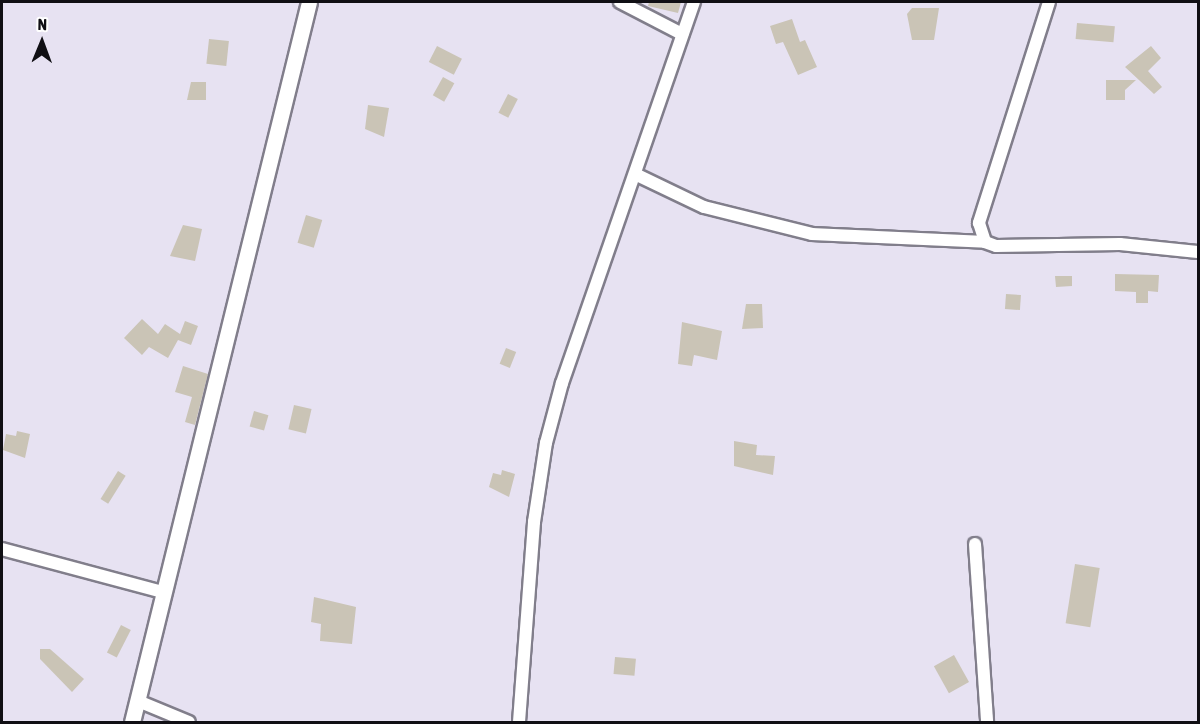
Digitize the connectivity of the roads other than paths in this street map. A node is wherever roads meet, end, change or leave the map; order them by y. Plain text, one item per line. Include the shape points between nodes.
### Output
1 (309, 2) edge
2 (620, 2) edge
3 (694, 2) edge
4 (1049, 2) edge
5 (682, 33) junction
6 (635, 174) junction
7 (985, 242) junction
8 (1198, 252) edge
9 (975, 544) dead end
10 (2, 549) edge
11 (162, 592) junction
12 (138, 701) junction
13 (132, 723) edge
14 (189, 723) edge
15 (519, 723) edge
16 (987, 723) edge

1 - 11 street via 288,104
2 - 5 street
3 - 5 street
4 - 7 street via 979,223
5 - 6 street
6 - 7 street via 704,207 812,234
6 - 15 street via 562,382 546,442 534,522
7 - 8 street via 996,246 1120,244
9 - 16 street
10 - 11 street
11 - 12 street
12 - 13 street
12 - 14 street

